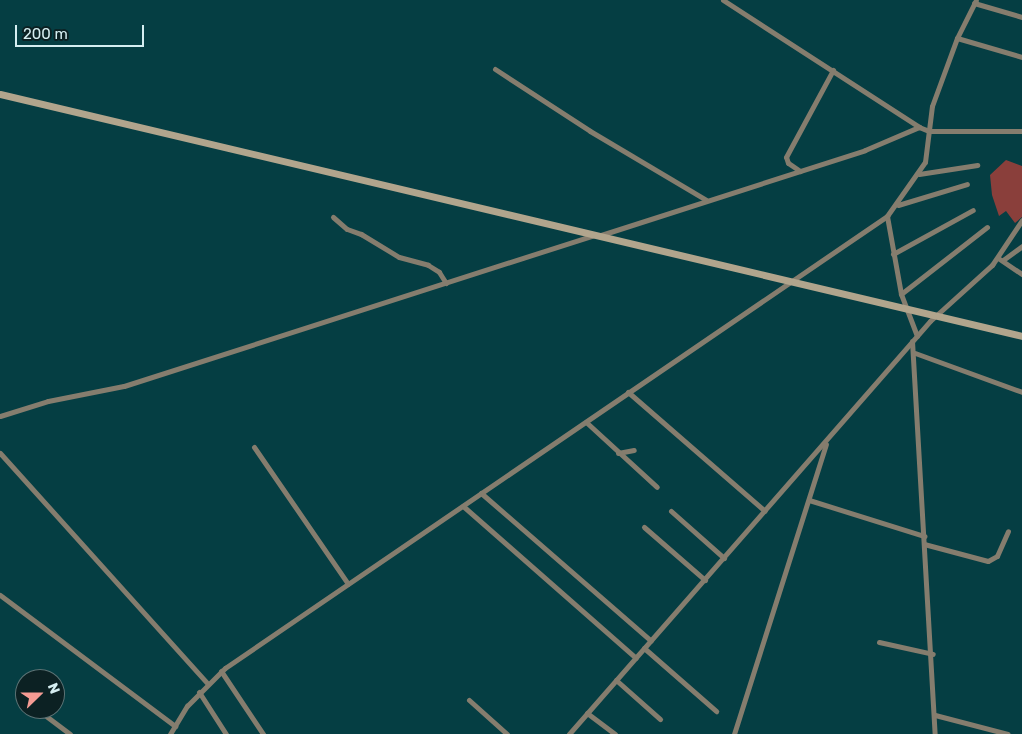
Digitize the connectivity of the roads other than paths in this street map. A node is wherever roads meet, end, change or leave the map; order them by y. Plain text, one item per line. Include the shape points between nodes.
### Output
1 (723, 0) edge
2 (975, 2) edge
3 (1022, 18) edge
4 (957, 38) junction
5 (1022, 57) edge
6 (495, 69) dead end
7 (833, 70) junction
8 (0, 94) edge
9 (919, 127) junction
10 (928, 131) junction
11 (1022, 131) edge
12 (977, 165) dead end
13 (800, 172) junction
14 (919, 174) junction
15 (967, 184) dead end
16 (706, 200) junction
17 (897, 205) junction
18 (973, 210) dead end
19 (887, 216) junction
20 (333, 217) dead end
21 (1022, 220) edge
22 (987, 227) dead end
23 (596, 236) junction
24 (1022, 246) edge
25 (893, 254) junction
26 (1001, 259) junction
27 (1022, 274) edge
28 (788, 281) junction
29 (446, 283) junction
30 (901, 294) junction
31 (903, 308) junction
32 (932, 317) junction
33 (917, 336) junction
34 (1022, 336) edge
35 (912, 341) junction
36 (916, 353) junction
37 (628, 392) junction
38 (1022, 392) edge
39 (0, 416) edge
40 (586, 422) junction
41 (828, 439) junction
42 (254, 447) dead end
43 (634, 450) dead end
44 (0, 453) edge
45 (618, 453) junction
46 (658, 487) dead end
47 (481, 493) junction
48 (809, 500) junction
49 (463, 506) junction
50 (671, 510) dead end
51 (765, 511) junction
52 (644, 527) dead end
53 (1008, 531) dead end
54 (924, 536) junction
55 (924, 544) junction
56 (724, 558) junction
57 (705, 580) junction
58 (348, 584) junction
59 (0, 595) edge
60 (651, 641) junction
61 (879, 642) dead end
62 (644, 648) junction
63 (933, 654) junction
64 (636, 658) junction
65 (221, 671) junction
66 (616, 680) junction
67 (206, 683) junction
68 (199, 692) junction
69 (468, 700) dead end
70 (716, 711) dead end
71 (587, 713) junction
72 (935, 714) junction
73 (50, 719) edge
74 (660, 719) dead end
75 (175, 726) junction
76 (70, 734) edge
77 (170, 734) edge
78 (226, 734) edge
79 (263, 734) edge
80 (507, 734) edge
81 (569, 734) edge
82 (615, 734) edge
83 (734, 734) edge
84 (936, 734) edge
85 (1008, 734) edge

1 - 7 street
2 - 3 street
2 - 4 street
4 - 5 street
4 - 10 street via 932,106
6 - 16 street via 590,132
7 - 9 street
7 - 13 street via 786,157 788,163
8 - 23 main road
9 - 10 street
9 - 13 street via 913,132
10 - 11 street
10 - 14 street via 925,162
12 - 14 street
13 - 16 street
14 - 17 street
15 - 17 street
16 - 23 street
17 - 19 street
18 - 25 street
19 - 25 street
19 - 28 street
20 - 29 street via 347,229 399,257 428,265 439,272
21 - 26 street
22 - 30 street
23 - 28 main road
23 - 29 street
24 - 26 street
25 - 30 street
26 - 27 street
26 - 32 street
28 - 31 main road
28 - 37 street
29 - 39 street via 124,386 48,401
30 - 31 street
31 - 32 main road
31 - 33 street
32 - 33 street
32 - 34 main road
33 - 35 street
35 - 36 street
35 - 41 street
36 - 38 street
36 - 54 street
37 - 40 street
37 - 51 street
40 - 45 street
40 - 47 street
41 - 48 street
41 - 51 street
42 - 58 street
43 - 45 street
44 - 67 street
45 - 46 street
47 - 49 street
47 - 60 street
48 - 54 street
48 - 83 street
49 - 58 street
49 - 64 street
50 - 56 street
51 - 56 street
52 - 57 street
53 - 55 street via 997,556 988,561
54 - 55 street
55 - 63 street
56 - 57 street
57 - 60 street
58 - 65 street
59 - 75 street
60 - 62 street
61 - 63 street
62 - 64 street
62 - 70 street
63 - 72 street
64 - 66 street
65 - 67 street
65 - 79 street
66 - 71 street
66 - 74 street
67 - 68 street
68 - 75 street
68 - 78 street
69 - 80 street
71 - 81 street
71 - 82 street
72 - 84 street
72 - 85 street
73 - 76 street
75 - 77 street

